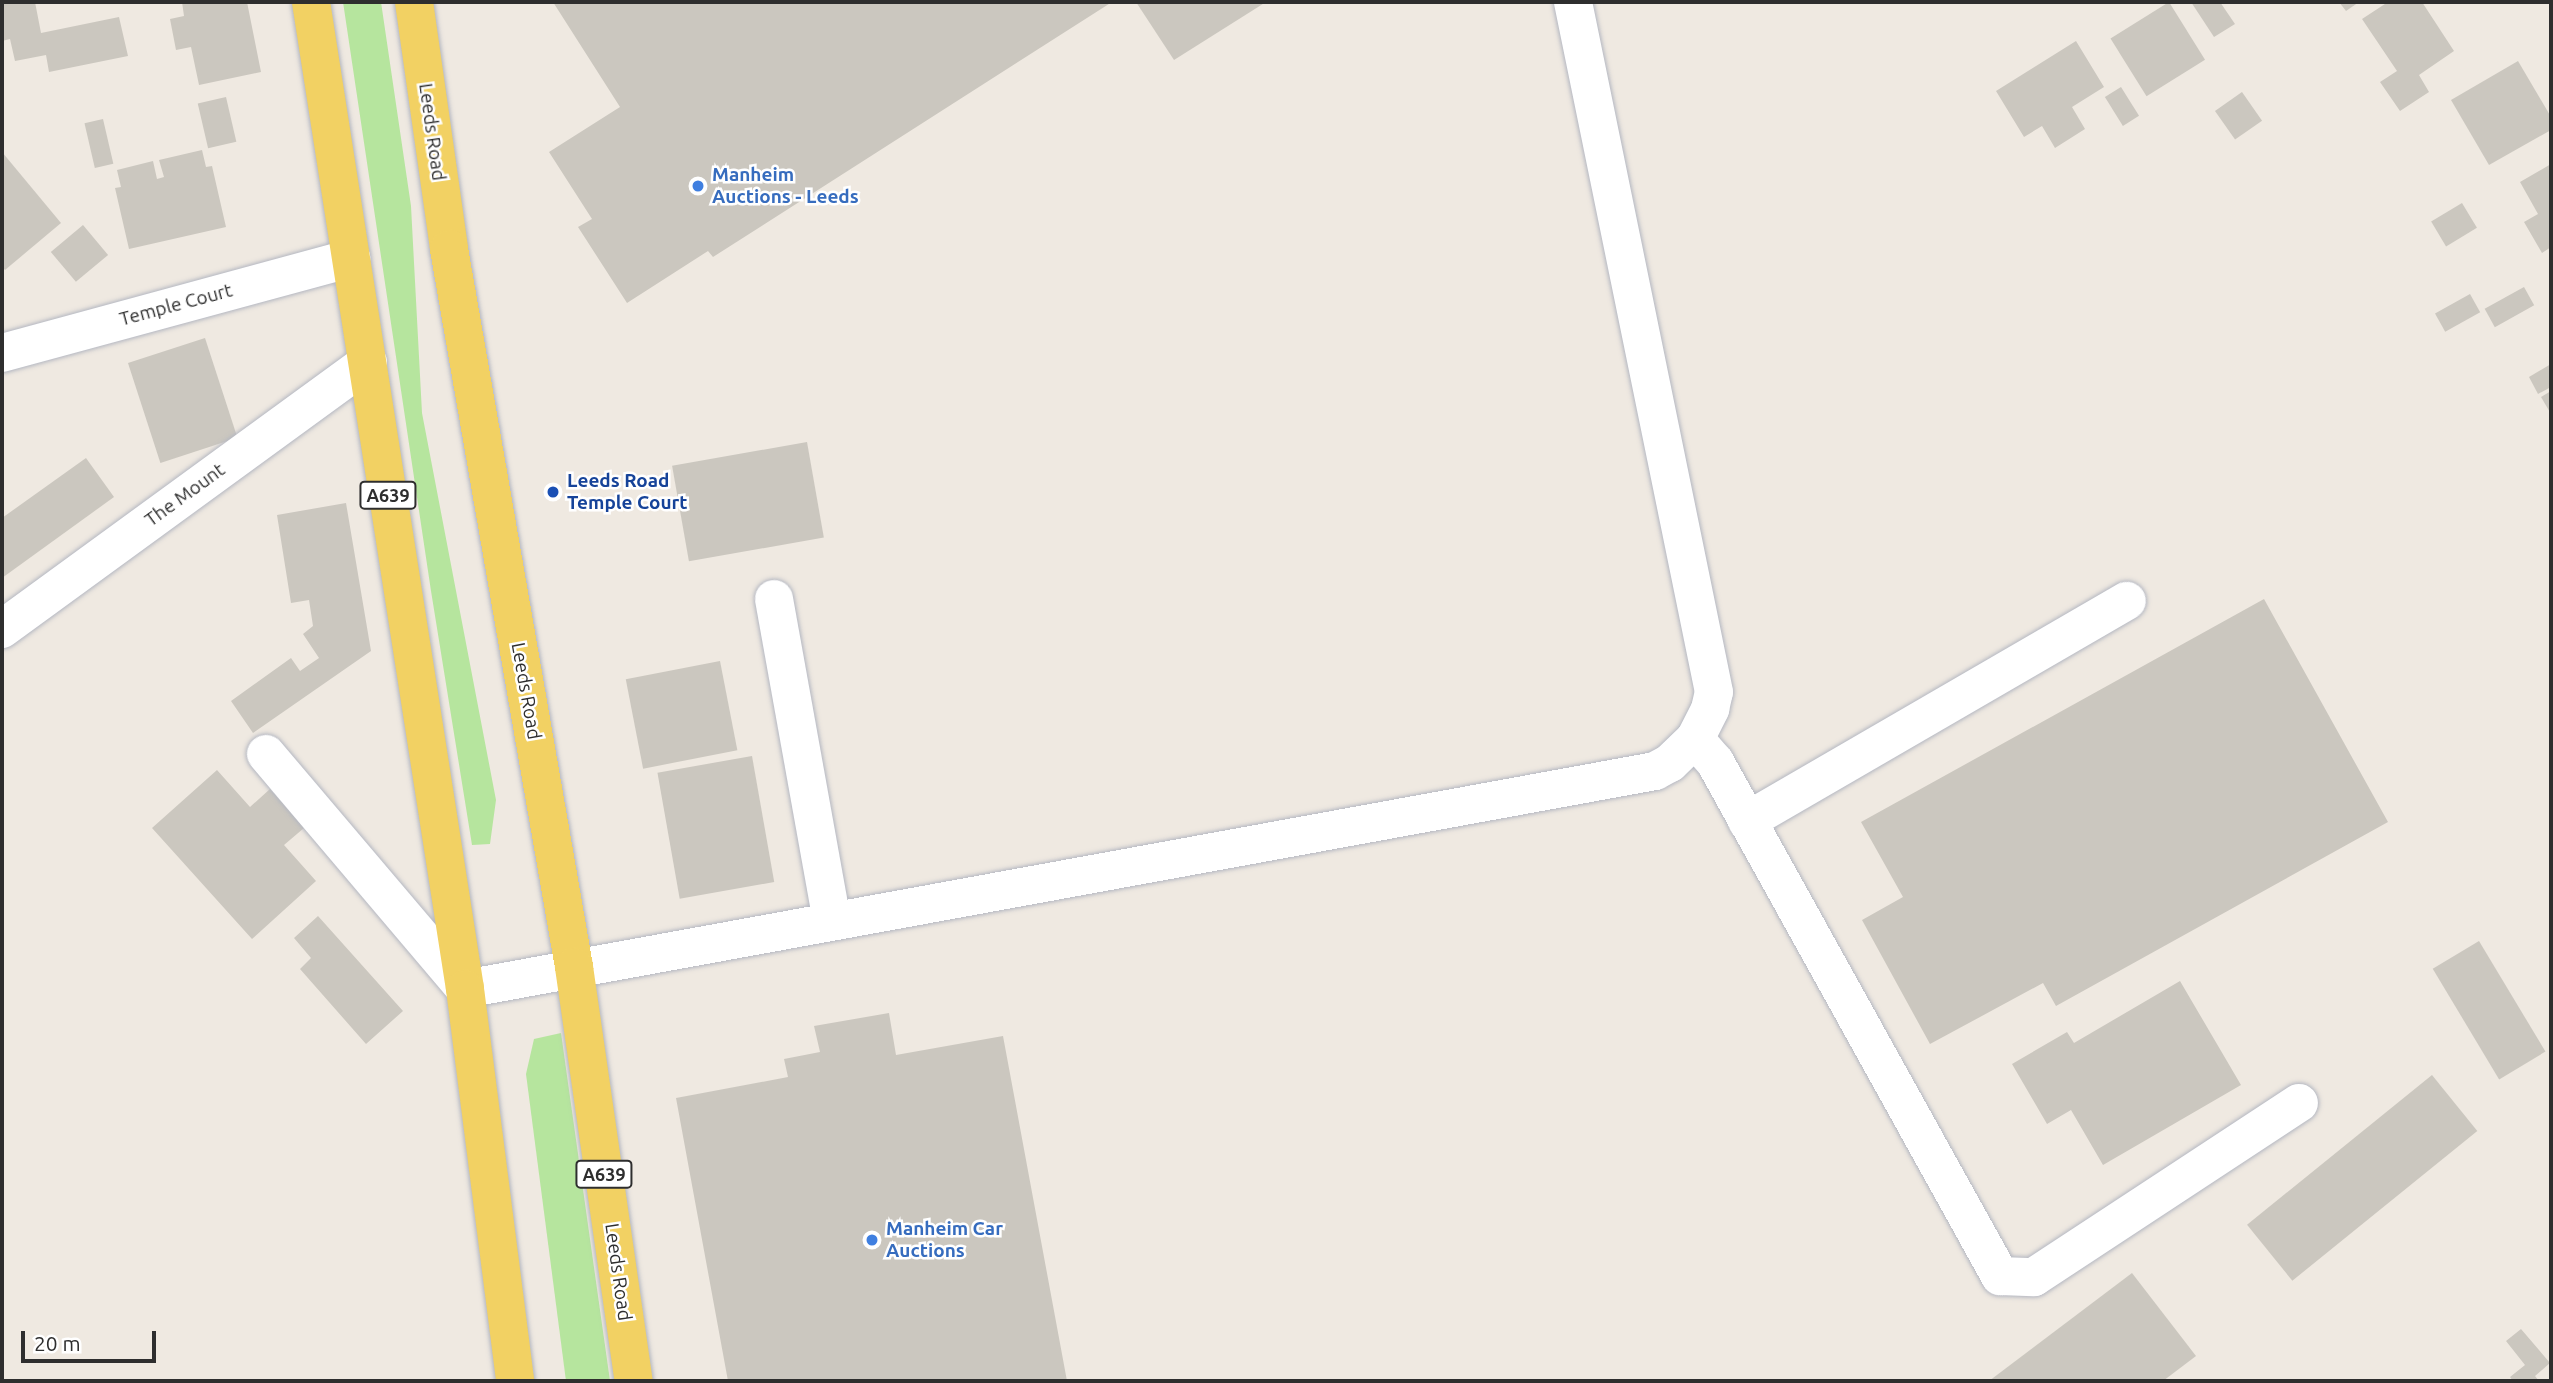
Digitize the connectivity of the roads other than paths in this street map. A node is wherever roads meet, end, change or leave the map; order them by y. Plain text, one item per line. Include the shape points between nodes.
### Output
1 (311, 2) edge
2 (414, 2) edge
3 (1573, 2) edge
4 (351, 258) junction
5 (2, 353) edge
6 (368, 362) junction
7 (774, 599) dead end
8 (2127, 601) dead end
9 (2, 629) edge
10 (1695, 739) junction
11 (265, 754) dead end
12 (1747, 821) junction
13 (832, 920) junction
14 (574, 967) junction
15 (465, 989) junction
16 (2299, 1103) dead end
17 (515, 1381) edge
18 (634, 1381) edge

1 - 4 main road, A639
2 - 14 main road, Leeds Road / A639 via 449,249
3 - 10 street via 1714,692
4 - 5 street, Temple Court
4 - 6 main road, A639
6 - 9 street, The Mount
6 - 15 main road, A639
7 - 13 street
8 - 12 street
10 - 12 street via 1715,762
10 - 13 street via 1656,771
11 - 15 street
12 - 16 street via 2000,1276 2034,1277
13 - 14 street
14 - 15 street
14 - 18 main road, Leeds Road / A639
15 - 17 main road, A639

